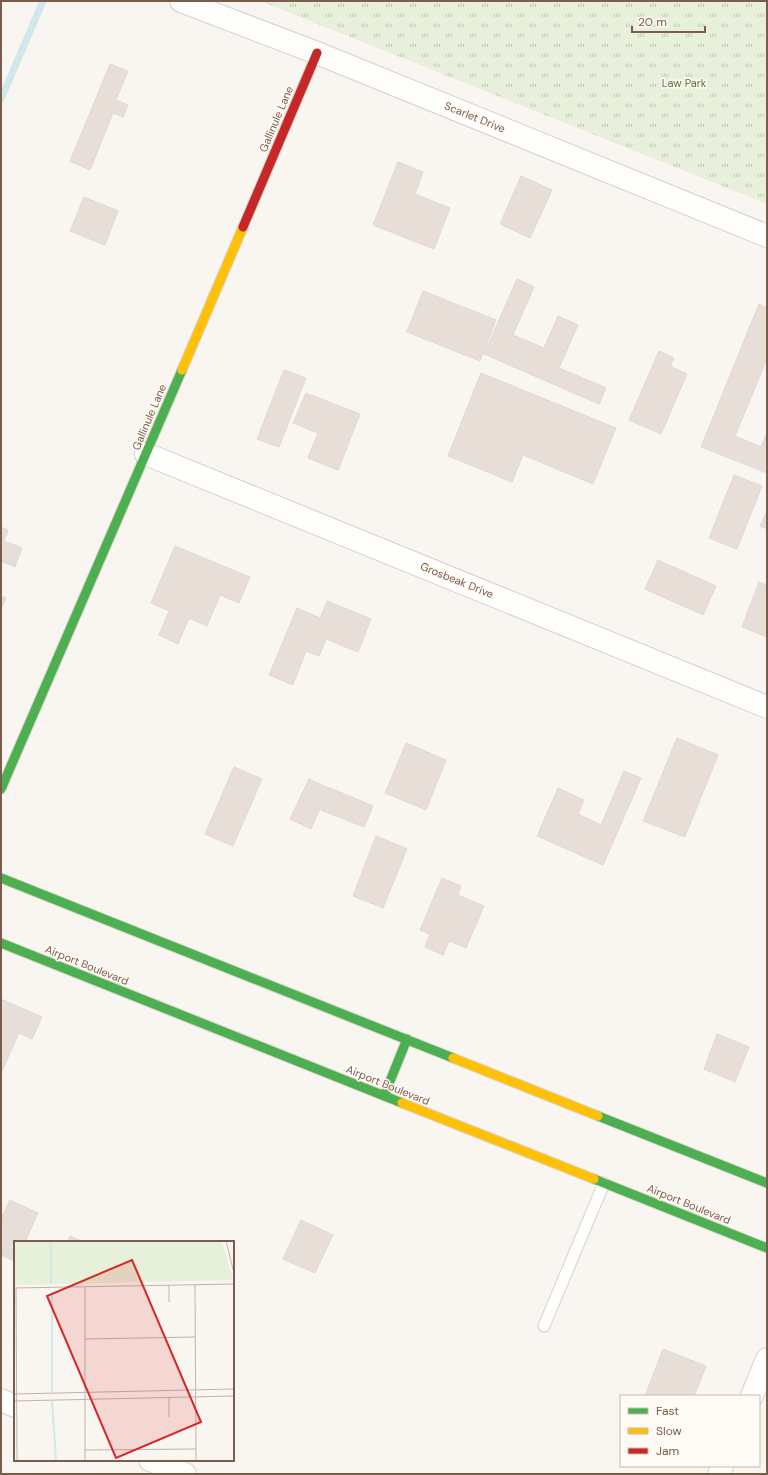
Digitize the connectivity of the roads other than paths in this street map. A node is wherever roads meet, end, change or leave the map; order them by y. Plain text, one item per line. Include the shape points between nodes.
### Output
1 (181, 1) edge
2 (317, 54) junction
3 (767, 236) edge
4 (146, 454) junction
5 (767, 706) edge
6 (1, 789) edge
7 (1, 878) edge
8 (1, 943) edge
9 (407, 1039) junction
10 (384, 1096) junction
11 (767, 1183) edge
12 (604, 1184) junction
13 (767, 1248) edge
14 (544, 1326) dead end
15 (767, 1359) edge
16 (752, 1395) edge
17 (1, 1400) edge
18 (14, 1406) edge
19 (152, 1461) edge
20 (185, 1474) edge

1 - 2 street, Scarlet Drive
2 - 3 street, Scarlet Drive
2 - 4 main road, Gallinule Lane
4 - 5 street, Grosbeak Drive
4 - 6 main road, Gallinule Lane
7 - 9 main road
8 - 10 main road, Airport Boulevard
9 - 10 main road
9 - 11 main road
10 - 12 main road, Airport Boulevard
12 - 13 main road, Airport Boulevard
12 - 14 lane
15 - 16 street
17 - 18 street
19 - 20 street

